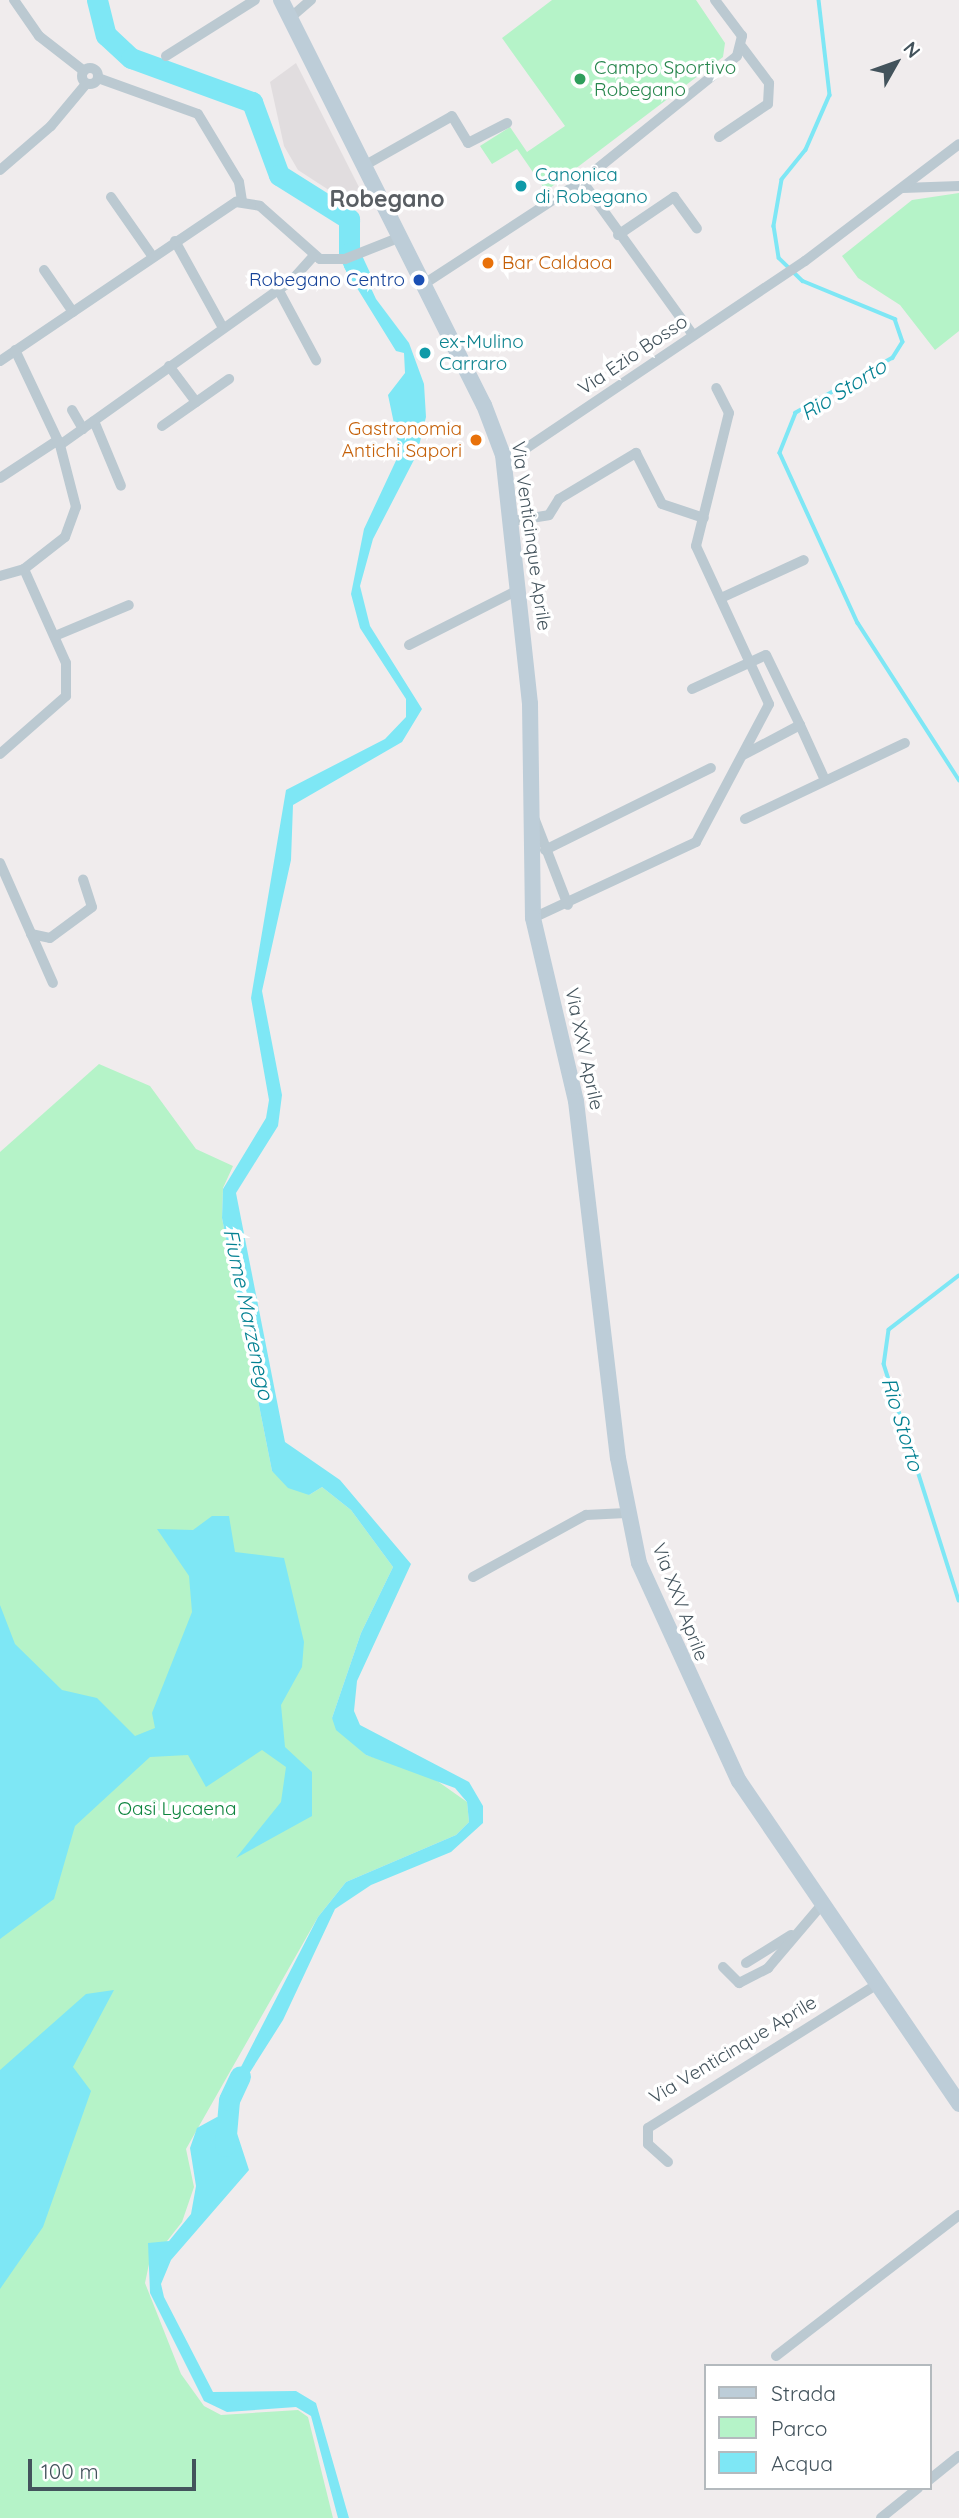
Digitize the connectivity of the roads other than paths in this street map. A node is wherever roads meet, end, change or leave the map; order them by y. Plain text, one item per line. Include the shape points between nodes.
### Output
1 (15, 0) edge
2 (255, 0) edge
3 (281, 0) edge
4 (311, 0) edge
5 (715, 0) edge
6 (290, 18) junction
7 (742, 47) junction
8 (166, 55) dead end
9 (84, 71) junction
10 (98, 78) junction
11 (86, 83) junction
12 (507, 123) dead end
13 (719, 137) dead end
14 (959, 144) edge
15 (362, 167) junction
16 (0, 170) edge
17 (582, 181) junction
18 (959, 186) edge
19 (902, 188) junction
20 (111, 197) dead end
21 (242, 200) junction
22 (697, 229) dead end
23 (618, 235) junction
24 (398, 238) junction
25 (175, 242) junction
26 (153, 257) junction
27 (313, 257) junction
28 (44, 270) dead end
29 (424, 285) junction
30 (278, 289) junction
31 (73, 312) junction
32 (223, 328) junction
33 (693, 335) junction
34 (16, 350) junction
35 (316, 360) dead end
36 (0, 361) edge
37 (169, 366) junction
38 (229, 379) dead end
39 (716, 388) dead end
40 (196, 402) junction
41 (72, 410) dead end
42 (94, 421) junction
43 (162, 426) dead end
44 (83, 429) junction
45 (59, 442) junction
46 (503, 455) junction
47 (0, 478) edge
48 (121, 486) dead end
49 (704, 517) junction
50 (512, 521) junction
51 (804, 560) dead end
52 (24, 569) junction
53 (0, 576) edge
54 (518, 590) junction
55 (721, 598) junction
56 (129, 605) dead end
57 (55, 636) junction
58 (409, 645) dead end
59 (753, 659) junction
60 (692, 690) dead end
61 (800, 725) junction
62 (905, 743) dead end
63 (0, 754) edge
64 (742, 755) junction
65 (711, 768) dead end
66 (825, 780) junction
67 (531, 807) junction
68 (745, 819) dead end
69 (545, 850) junction
70 (0, 863) edge
71 (83, 878) dead end
72 (568, 905) junction
73 (533, 918) junction
74 (31, 934) junction
75 (53, 983) dead end
76 (626, 1513) junction
77 (473, 1577) dead end
78 (820, 1907) junction
79 (791, 1935) junction
80 (746, 1963) dead end
81 (723, 1967) dead end
82 (876, 1985) junction
83 (959, 2104) edge
84 (668, 2162) dead end
85 (959, 2215) edge
86 (776, 2356) dead end
87 (959, 2456) edge
88 (931, 2478) edge
89 (916, 2490) edge
90 (881, 2518) edge

1 - 9 street via 39,36
2 - 8 street
3 - 6 main road, Via Venticinque Aprile
4 - 6 street
5 - 7 street via 742,36
6 - 15 main road, Via Venticinque Aprile
7 - 13 street via 769,83 768,104
7 - 17 street via 670,114
9 - 10 street via 92,68
9 - 11 street
10 - 11 street
10 - 21 street via 198,114 239,182
11 - 16 street via 58,120
12 - 15 street via 468,143 452,116
14 - 19 street
15 - 24 main road, Via Venticinque Aprile
17 - 23 street
17 - 29 street
18 - 19 street
19 - 33 street, Via Ezio Bosso via 805,261
20 - 26 street
21 - 25 street
21 - 27 street via 270,214
22 - 23 street via 674,197
23 - 33 street
24 - 27 street via 345,259
24 - 29 main road, Via Venticinque Aprile
25 - 26 street
25 - 32 street
26 - 31 street
27 - 30 street
28 - 31 street
29 - 46 main road, Via Venticinque Aprile
30 - 32 street
30 - 35 street
31 - 34 street
32 - 37 street
33 - 46 street, Via Ezio Bosso via 525,449
34 - 36 street
34 - 45 street
37 - 40 street
37 - 42 street
38 - 40 street
39 - 49 street via 729,413
40 - 43 street
41 - 44 street
42 - 44 street
42 - 48 street
44 - 45 street
45 - 47 street
45 - 52 street via 76,507 65,537
46 - 50 main road, Via Venticinque Aprile
49 - 50 street via 662,505 636,453 559,499 549,515
49 - 55 street via 696,545
50 - 54 main road, Via Venticinque Aprile
51 - 55 street
52 - 53 street
52 - 57 street
54 - 58 street
54 - 67 main road, Via Venticinque Aprile via 530,704
55 - 59 street
56 - 57 street
57 - 63 street via 66,663 66,696
59 - 60 street
59 - 61 street via 766,655
59 - 64 street via 769,704
61 - 64 street
61 - 66 street
62 - 66 street
64 - 72 street via 696,842
65 - 69 street
66 - 68 street
67 - 69 street
67 - 73 main road, Via Venticinque Aprile
69 - 72 street
70 - 74 street
71 - 74 street via 92,907 50,938
72 - 73 street
73 - 76 main road, Via XXV Aprile via 581,1138
74 - 75 street
76 - 77 street via 586,1515
76 - 78 main road, Via XXV Aprile via 655,1608 695,1695 739,1781
78 - 79 street
78 - 82 main road, Via XXV Aprile
79 - 80 street
79 - 81 street via 785,1955 738,1983
82 - 83 main road, Via XXV Aprile
82 - 84 street, Via Venticinque Aprile via 648,2128 648,2144
85 - 86 street
87 - 88 street
89 - 90 street

